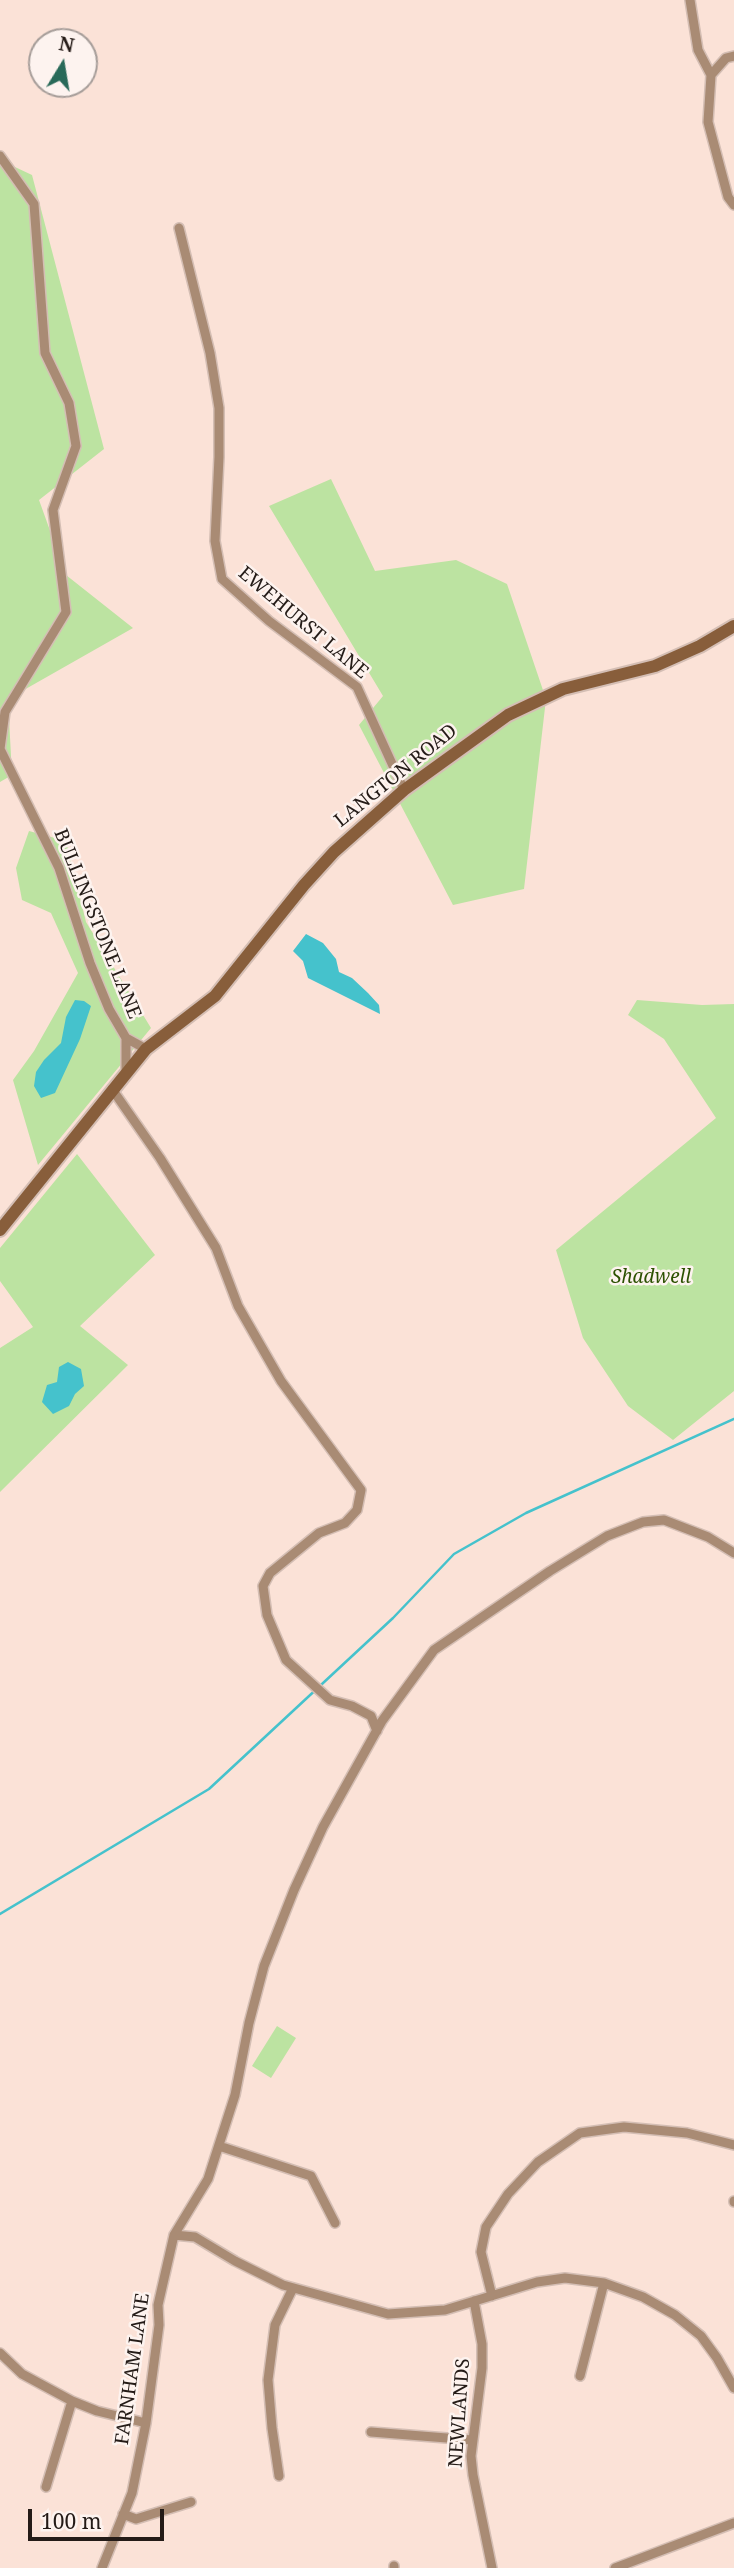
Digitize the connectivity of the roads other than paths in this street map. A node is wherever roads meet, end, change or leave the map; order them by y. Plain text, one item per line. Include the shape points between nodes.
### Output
1 (690, 0) edge
2 (734, 56) edge
3 (711, 75) junction
4 (0, 156) edge
5 (734, 205) edge
6 (178, 228) dead end
7 (734, 626) edge
8 (404, 790) junction
9 (126, 1038) junction
10 (146, 1049) junction
11 (125, 1072) junction
12 (112, 1089) junction
13 (0, 1230) edge
14 (734, 1553) edge
15 (377, 1731) junction
16 (734, 2145) edge
17 (219, 2146) junction
18 (335, 2223) dead end
19 (174, 2235) junction
20 (604, 2283) junction
21 (293, 2288) junction
22 (492, 2297) junction
23 (474, 2301) junction
24 (0, 2353) edge
25 (580, 2376) dead end
26 (734, 2388) edge
27 (72, 2401) junction
28 (146, 2423) junction
29 (372, 2432) dead end
30 (472, 2440) junction
31 (279, 2476) dead end
32 (47, 2487) dead end
33 (191, 2502) dead end
34 (123, 2514) junction
35 (734, 2523) edge
36 (102, 2568) edge
37 (492, 2568) edge
38 (615, 2568) edge

1 - 3 street via 698,50
2 - 3 street via 726,58
3 - 5 street via 708,122
4 - 9 street, BULLINGSTONE LANE via 34,204 45,353 69,403 76,446 53,510 66,612 5,712 0,749 59,868 90,962
6 - 8 street, EWEHURST LANE via 219,408 215,541 222,579 357,687
7 - 8 street, LANGTON ROAD via 655,666 562,689 508,715
8 - 10 street, LANGTON ROAD via 334,852 215,996
9 - 10 street, BULLINGSTONE LANE
9 - 11 street, BULLINGSTONE LANE
10 - 11 street, LANGTON ROAD
11 - 12 street, LANGTON ROAD
12 - 13 street, LANGTON ROAD
12 - 15 street via 216,1248 238,1306 281,1381 361,1490 357,1510 345,1523 319,1533 270,1573 263,1586 267,1615 286,1660 330,1700 370,1716
14 - 15 street, FARNHAM LANE via 664,1520 643,1522 607,1536 434,1650
15 - 17 street, FARNHAM LANE via 323,1827 264,1966
16 - 22 street via 687,2133 624,2127 580,2133 538,2162 486,2227 481,2252
17 - 18 street via 311,2176
17 - 19 street, FARNHAM LANE via 208,2179
19 - 21 street via 195,2237
19 - 28 street, FARNHAM LANE via 158,2305
20 - 22 street via 565,2278
20 - 25 street
20 - 26 street via 643,2297 701,2336
21 - 23 street via 388,2314 445,2310
21 - 31 street via 275,2325 268,2380
22 - 23 street
23 - 30 street, NEWLANDS via 482,2368
24 - 27 street via 22,2374
27 - 28 street
27 - 32 street
28 - 34 street, FARNHAM LANE via 132,2493
29 - 30 street
30 - 37 street, NEWLANDS via 472,2475
33 - 34 street via 136,2519
34 - 36 street, FARNHAM LANE
35 - 38 street

